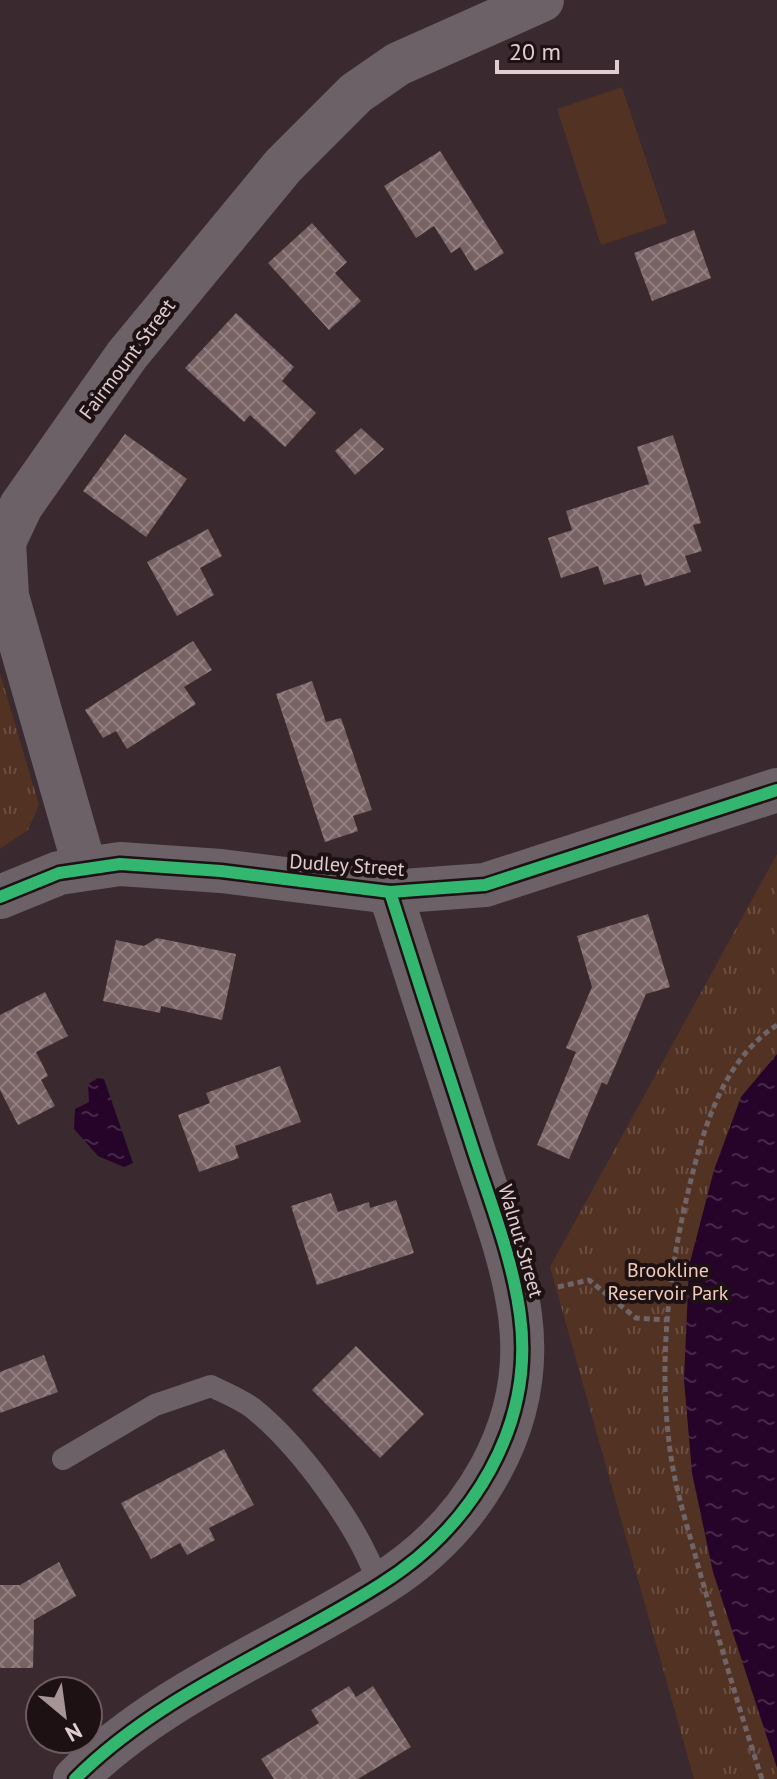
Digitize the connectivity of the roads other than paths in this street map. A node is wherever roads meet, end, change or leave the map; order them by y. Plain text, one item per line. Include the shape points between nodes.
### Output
1 (542, 0) edge
2 (777, 790) edge
3 (85, 868) junction
4 (390, 892) junction
5 (0, 897) edge
6 (63, 1459) dead end
7 (379, 1586) junction
8 (75, 1779) edge

1 - 3 street, Fairmount Street via 398,64 318,127 127,355 8,529 3,562 7,596
2 - 4 street, Dudley Street via 485,885
3 - 4 street, Dudley Street via 120,864 221,871
3 - 5 street, Dudley Street
4 - 7 street, Walnut Street via 513,1275 522,1351 512,1417 482,1486 432,1547
6 - 7 lane via 155,1405 211,1386 254,1409 305,1464 354,1527
7 - 8 street, Walnut Street via 167,1707

